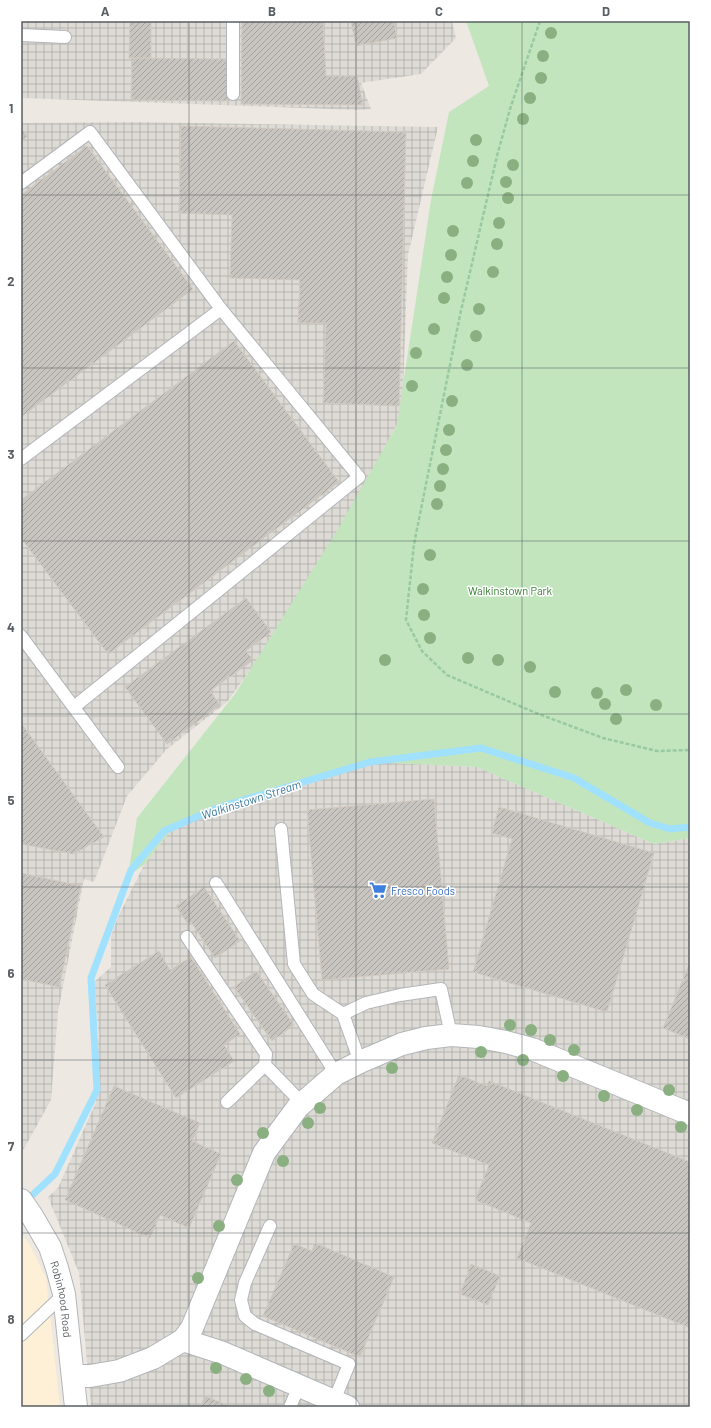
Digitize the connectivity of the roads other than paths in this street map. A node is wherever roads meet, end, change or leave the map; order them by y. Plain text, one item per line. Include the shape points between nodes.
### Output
1 (233, 21) edge
2 (21, 35) edge
3 (65, 37) dead end
4 (233, 94) dead end
5 (21, 183) edge
6 (221, 309) junction
7 (21, 459) edge
8 (21, 636) edge
9 (74, 707) junction
10 (118, 767) dead end
11 (280, 829) dead end
12 (216, 883) dead end
13 (188, 937) dead end
14 (343, 1014) junction
15 (451, 1035) junction
16 (360, 1062) junction
17 (265, 1065) junction
18 (336, 1074) junction
19 (227, 1102) dead end
20 (302, 1104) junction
21 (690, 1114) edge
22 (27, 1208) edge
23 (270, 1226) dead end
24 (64, 1294) junction
25 (21, 1335) edge
26 (183, 1340) junction
27 (74, 1376) junction
28 (299, 1386) junction
29 (341, 1404) edge
30 (76, 1407) edge
31 (290, 1407) edge

1 - 4 lane
2 - 3 lane
5 - 6 lane via 90,132
6 - 7 lane
6 - 9 lane via 359,477
8 - 9 lane
9 - 10 lane
11 - 14 lane via 294,964 313,994
12 - 18 lane
13 - 17 lane via 266,1054
14 - 15 lane via 366,1003 441,989
14 - 16 lane
15 - 16 street via 402,1044
15 - 21 street via 479,1037 532,1049
16 - 18 street
17 - 19 lane
17 - 20 lane
18 - 20 street
20 - 26 street via 264,1153 192,1328
22 - 24 street, Robinhood Road via 50,1247
23 - 29 lane via 245,1283 241,1300 245,1316 255,1324 350,1364
24 - 25 lane
24 - 27 street, Robinhood Road
26 - 27 street via 153,1358 119,1371
26 - 28 street via 223,1353
27 - 30 street, Robinhood Road
28 - 29 street
28 - 31 lane

